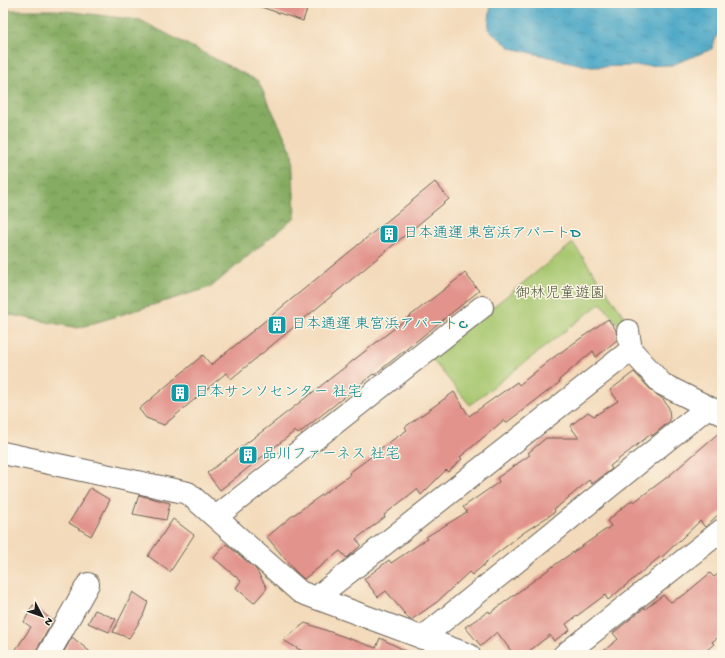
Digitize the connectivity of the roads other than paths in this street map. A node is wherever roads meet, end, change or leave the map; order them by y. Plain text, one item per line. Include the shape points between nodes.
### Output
1 (482, 307) dead end
2 (715, 411) edge
3 (3, 453) edge
4 (216, 518) junction
5 (722, 530) edge
6 (88, 584) dead end
7 (316, 598) junction
8 (422, 638) junction
9 (48, 655) edge
10 (469, 655) edge
11 (564, 655) edge

1 - 4 street
2 - 7 street via 662,384 629,340
2 - 8 street
3 - 4 street via 188,493
4 - 7 street via 300,592
5 - 11 street
6 - 9 street
7 - 8 street
8 - 10 street

